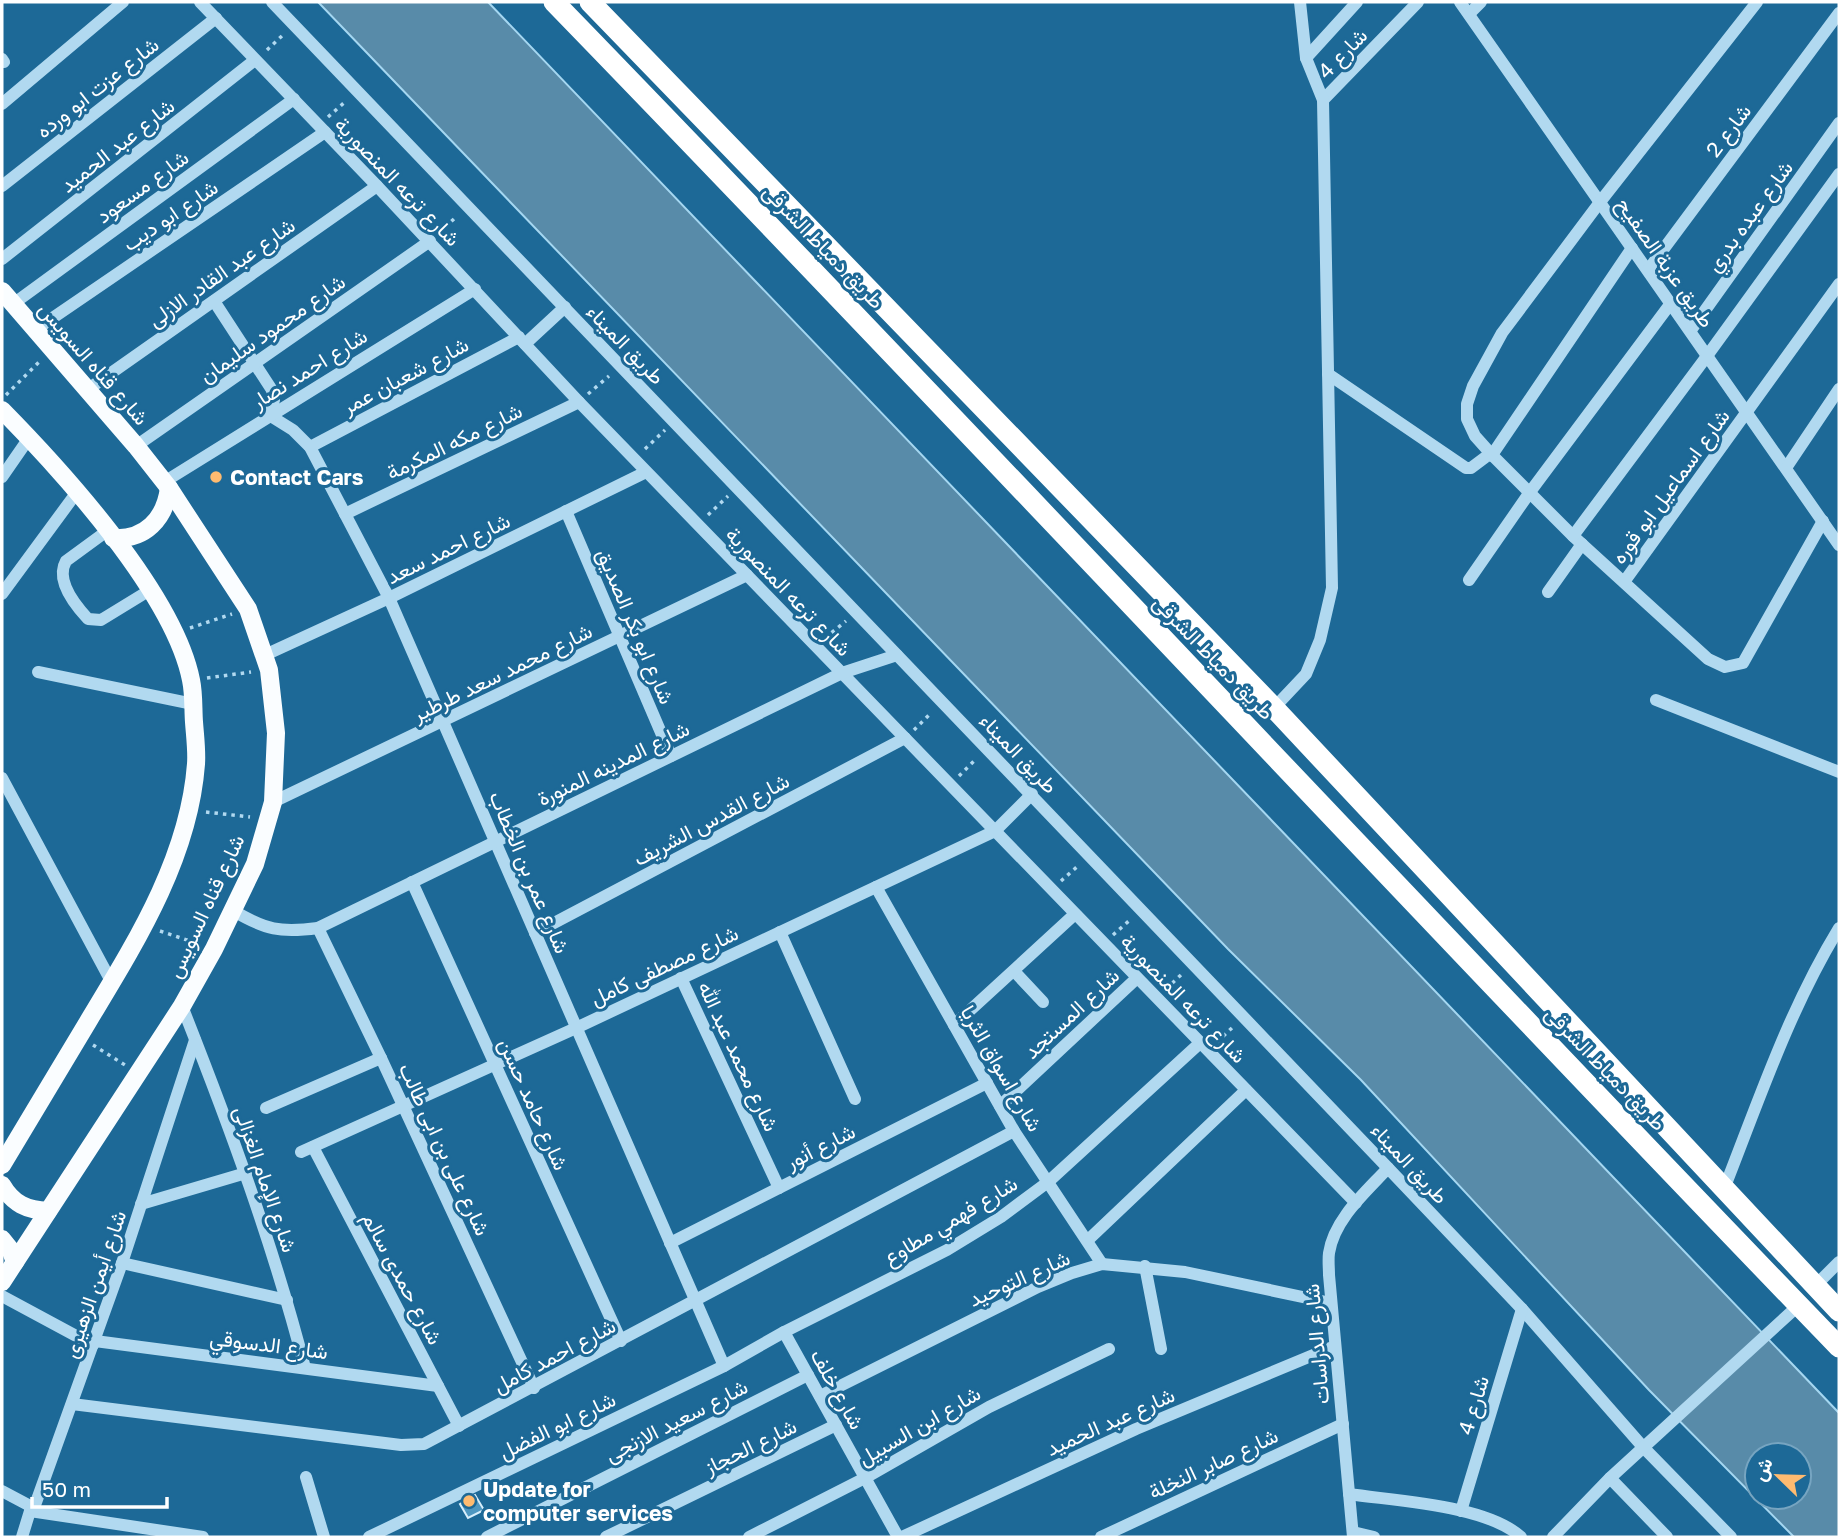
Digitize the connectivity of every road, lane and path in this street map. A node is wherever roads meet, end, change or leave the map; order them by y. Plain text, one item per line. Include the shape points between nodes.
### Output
1 (122, 2) edge
2 (200, 2) edge
3 (272, 2) edge
4 (554, 2) edge
5 (590, 2) edge
6 (1300, 2) edge
7 (1357, 2) edge
8 (1418, 2) edge
9 (1460, 2) edge
10 (1481, 2) edge
11 (1757, 2) edge
12 (1839, 13) edge
13 (1469, 14) junction
14 (216, 18) junction
15 (294, 25) junction
16 (1306, 58) junction
17 (255, 60) junction
18 (357, 90) junction
19 (294, 99) junction
20 (1323, 100) junction
21 (2, 104) edge
22 (1839, 123) edge
23 (322, 128) junction
24 (1839, 174) edge
25 (2, 186) edge
26 (377, 186) junction
27 (1600, 201) junction
28 (467, 206) junction
29 (429, 242) junction
30 (1632, 248) junction
31 (2, 259) edge
32 (844, 262) junction
33 (1648, 270) junction
34 (825, 281) junction
35 (1839, 284) edge
36 (475, 289) junction
37 (8, 298) edge
38 (214, 301) junction
39 (1671, 303) junction
40 (565, 307) junction
41 (35, 330) junction
42 (1691, 331) junction
43 (522, 341) junction
44 (52, 349) junction
45 (1707, 356) junction
46 (255, 364) junction
47 (620, 365) junction
48 (1328, 374) junction
49 (1839, 388) edge
50 (87, 390) junction
51 (2, 399) edge
52 (579, 402) junction
53 (2, 410) edge
54 (1748, 414) junction
55 (269, 415) junction
56 (674, 422) junction
57 (29, 438) junction
58 (136, 446) junction
59 (310, 447) junction
60 (1492, 455) junction
61 (634, 459) junction
62 (1786, 468) junction
63 (646, 471) junction
64 (2, 477) edge
65 (167, 485) junction
66 (738, 488) junction
67 (77, 492) junction
68 (1530, 492) junction
69 (566, 511) junction
70 (345, 514) junction
71 (1823, 521) junction
72 (697, 524) junction
73 (110, 534) junction
74 (1578, 540) junction
75 (1839, 545) edge
76 (747, 575) junction
77 (1469, 580) dead end
78 (1624, 582) junction
79 (150, 590) junction
80 (1548, 592) dead end
81 (2, 594) edge
82 (389, 598) junction
83 (248, 609) junction
84 (856, 612) junction
85 (174, 633) junction
86 (620, 636) junction
87 (815, 646) junction
88 (897, 654) junction
89 (267, 663) junction
90 (38, 672) dead end
91 (842, 673) junction
92 (191, 680) junction
93 (1656, 699) dead end
94 (943, 702) junction
95 (193, 704) junction
96 (1274, 708) junction
97 (443, 721) junction
98 (905, 738) junction
99 (987, 748) junction
100 (671, 756) junction
101 (1839, 772) edge
102 (2, 778) edge
103 (950, 785) junction
104 (1032, 794) junction
105 (190, 811) junction
106 (271, 811) junction
107 (995, 831) junction
108 (496, 842) junction
109 (1090, 855) junction
110 (412, 883) junction
111 (876, 887) junction
112 (1052, 890) junction
113 (1141, 908) junction
114 (232, 910) junction
115 (1075, 914) junction
116 (144, 926) junction
117 (318, 928) junction
118 (1839, 928) edge
119 (780, 932) junction
120 (535, 933) junction
121 (1104, 944) junction
122 (214, 949) junction
123 (1193, 963) junction
124 (1014, 971) junction
125 (681, 978) junction
126 (1137, 978) junction
127 (112, 983) junction
128 (1157, 998) junction
129 (1043, 1002) dead end
130 (182, 1006) junction
131 (1244, 1016) junction
132 (954, 1025) junction
133 (576, 1028) junction
134 (79, 1037) junction
135 (195, 1040) junction
136 (1204, 1047) junction
137 (381, 1058) junction
138 (495, 1065) junction
139 (138, 1073) junction
140 (987, 1083) junction
141 (1246, 1090) junction
142 (855, 1099) dead end
143 (1000, 1105) junction
144 (403, 1106) junction
145 (266, 1108) dead end
146 (1014, 1130) junction
147 (307, 1149) joint
148 (2, 1165) edge
149 (1388, 1168) junction
150 (246, 1173) junction
151 (1048, 1182) junction
152 (2, 1185) edge
153 (779, 1188) junction
154 (1724, 1189) junction
155 (1356, 1203) junction
156 (141, 1204) junction
157 (48, 1211) junction
158 (2, 1239) edge
159 (1087, 1240) junction
160 (670, 1242) junction
161 (15, 1262) junction
162 (1839, 1262) edge
163 (122, 1263) junction
164 (1102, 1264) junction
165 (1145, 1266) junction
166 (2, 1282) edge
167 (1815, 1286) junction
168 (2, 1296) edge
169 (287, 1300) junction
170 (695, 1301) junction
171 (1331, 1303) junction
172 (1799, 1305) junction
173 (1522, 1309) junction
174 (1839, 1311) edge
175 (784, 1332) junction
176 (621, 1341) junction
177 (94, 1343) junction
178 (1335, 1346) junction
179 (1839, 1348) edge
180 (1109, 1349) dead end
181 (1161, 1349) dead end
182 (724, 1366) junction
183 (305, 1368) junction
184 (808, 1375) junction
185 (438, 1385) junction
186 (534, 1388) junction
187 (820, 1396) junction
188 (72, 1404) junction
189 (1343, 1424) junction
190 (836, 1425) junction
191 (459, 1426) junction
192 (1643, 1447) junction
193 (306, 1477) dead end
194 (865, 1478) junction
195 (1610, 1478) junction
196 (2, 1491) edge
197 (1349, 1494) junction
198 (32, 1510) junction
199 (1461, 1511) junction
200 (1353, 1534) edge
201 (22, 1537) edge
202 (203, 1537) edge
203 (324, 1537) edge
204 (369, 1537) edge
205 (487, 1537) edge
206 (606, 1537) edge
207 (750, 1537) edge
208 (900, 1537) edge
209 (1101, 1537) edge
210 (1374, 1537) edge
211 (1521, 1537) edge
212 (1553, 1537) edge
213 (1667, 1537) edge
214 (1731, 1537) edge

1 - 21 street
2 - 14 street, شارع ترعه المنصورية
3 - 15 street, طريق الميناء
4 - 34 highway, طريق دمياط الشرقى
5 - 32 highway, طريق دمياط الشرقى
6 - 16 street
7 - 16 street
8 - 20 street, شارع 4
9 - 13 street, طريق عزبة الصفيح
10 - 13 street
11 - 27 street
12 - 33 street, شارع 2
13 - 27 street, طريق عزبة الصفيح
14 - 17 street, شارع ترعه المنصورية
14 - 25 street, شارع عزت ابو ورده
15 - 17 path
15 - 18 street, طريق الميناء
16 - 20 street
17 - 19 street, شارع ترعه المنصورية
17 - 31 street, شارع عبد الحميد
18 - 23 path
18 - 28 street, طريق الميناء
19 - 23 street, شارع ترعه المنصورية
19 - 37 street, شارع مسعود
20 - 48 street
22 - 42 street, شارع عبده بدري
23 - 26 street, شارع ترعه المنصورية
23 - 41 street, شارع ابو ديب
24 - 45 street
26 - 29 street, شارع ترعه المنصورية
26 - 38 street, شارع عبد القادر الازلى
27 - 30 street, طريق عزبة الصفيح
27 - 60 street via 1502,333 1473,386 1467,419
28 - 29 path
28 - 40 street, طريق الميناء
29 - 36 street, شارع ترعه المنصورية
29 - 46 street, شارع محمود سليمان
30 - 33 street, طريق عزبة الصفيح
30 - 60 street
32 - 34 highway
32 - 96 highway, طريق دمياط الشرقى
33 - 39 street, طريق عزبة الصفيح
34 - 172 highway, طريق دمياط الشرقى
35 - 54 street, شارع اسماعيل ابو قوره
36 - 43 street, شارع ترعه المنصورية
36 - 55 street, شارع احمد نصار
37 - 41 main road, شارع قناه السويس
38 - 46 street
38 - 50 street, شارع عبد القادر الازلى
39 - 42 street, طريق عزبة الصفيح
39 - 68 street
40 - 43 street, شارع شعبان عمر
40 - 47 street, طريق الميناء
41 - 44 main road, شارع قناه السويس
42 - 45 street, طريق عزبة الصفيح
43 - 52 street, شارع ترعه المنصورية
43 - 59 street, شارع شعبان عمر
44 - 50 main road, شارع قناه السويس
44 - 51 path
45 - 54 street, طريق عزبة الصفيح
45 - 74 street
46 - 55 street via 272,390
46 - 58 street, شارع محمود سليمان
47 - 52 path
47 - 56 street, طريق الميناء
48 - 60 street via 1466,468
48 - 96 street via 1332,588 1320,640 1306,674
49 - 62 street
50 - 58 main road, شارع قناه السويس
52 - 61 street, شارع ترعه المنصورية
52 - 70 street, شارع مكه المكرمة
53 - 57 main road
54 - 62 street, طريق عزبة الصفيح
54 - 78 street, شارع اسماعيل ابو قوره
55 - 59 street, شارع عمر بن الخطاب
55 - 65 street, شارع احمد نصار
56 - 61 path
56 - 66 street, طريق الميناء
57 - 64 street
57 - 67 main road
58 - 65 main road, شارع قناه السويس
59 - 70 street, شارع عمر بن الخطاب
60 - 68 street
61 - 63 street, شارع ترعه المنصورية
62 - 71 street, طريق عزبة الصفيح
63 - 69 street, شارع احمد سعد
63 - 72 street, شارع ترعه المنصورية
65 - 73 main road via 167,502 152,526 127,539
65 - 83 main road, شارع قناه السويس
66 - 72 path
66 - 84 street, طريق الميناء
67 - 73 main road
67 - 81 street
68 - 74 street
68 - 77 street
69 - 82 street, شارع احمد سعد
69 - 86 street, شارع ابو بكر الصديق
70 - 82 street, شارع عمر بن الخطاب
71 - 75 street, طريق عزبة الصفيح
71 - 78 street via 1743,663 1734,667 1708,659
72 - 76 street, شارع ترعه المنصورية
73 - 79 main road
73 - 79 street via 62,568 63,582 84,614 102,620
74 - 78 street
74 - 80 street
76 - 86 street, شارع محمد سعد طرطير
76 - 87 street, شارع ترعه المنصورية
79 - 85 main road
82 - 89 street, شارع احمد سعد
82 - 97 street, شارع عمر بن الخطاب
83 - 85 path
83 - 89 main road, شارع قناه السويس
84 - 87 path
84 - 88 street, طريق الميناء
85 - 92 main road
86 - 97 street, شارع محمد سعد طرطير
86 - 100 street, شارع ابو بكر الصديق
87 - 91 street, شارع ترعه المنصورية
88 - 91 street, شارع المدينه المنورة
88 - 94 street, طريق الميناء
89 - 92 path
89 - 106 main road, شارع قناه السويس via 276,733
90 - 95 street
91 - 98 street, شارع ترعه المنصورية
91 - 100 street, شارع المدينه المنورة
92 - 95 main road
93 - 101 street
94 - 98 path
94 - 99 street, طريق الميناء
95 - 105 main road via 197,763
96 - 154 highway, طريق دمياط الشرقى
97 - 106 street, شارع محمد سعد طرطير
97 - 108 street, شارع عمر بن الخطاب
98 - 103 street, شارع ترعه المنصورية
98 - 120 street, شارع القدس الشريف
99 - 103 path
99 - 104 street, طريق الميناء
100 - 108 street, شارع المدينه المنورة
102 - 127 street
103 - 107 street, شارع ترعه المنصورية
104 - 107 street, شارع مصطفى كامل
104 - 109 street, طريق الميناء
105 - 106 path
105 - 116 main road
106 - 114 main road, شارع قناه السويس via 255,864
107 - 111 street, شارع مصطفى كامل
107 - 112 street, شارع ترعه المنصورية
108 - 110 street, شارع المدينه المنورة
108 - 120 street, شارع عمر بن الخطاب
109 - 112 path
109 - 113 street, طريق الميناء
110 - 117 street, شارع المدينه المنورة
110 - 138 street, شارع حامد حسن
111 - 119 street, شارع مصطفى كامل
111 - 132 street, شارع اسواق الثريا
112 - 115 street, شارع ترعه المنصورية
113 - 121 path
113 - 123 street, طريق الميناء
114 - 117 street, شارع المدينه المنورة via 268,928 288,932
114 - 122 main road, شارع قناه السويس
115 - 121 street, شارع ترعه المنصورية
115 - 124 street
116 - 122 path
116 - 127 main road
117 - 137 street, شارع على بن ابى طالب
118 - 154 street via 1792,1016
119 - 125 street, شارع مصطفى كامل
119 - 142 street
120 - 133 street, شارع عمر بن الخطاب
121 - 126 street, شارع ترعه المنصورية
122 - 130 main road, شارع قناه السويس
123 - 128 path
123 - 131 street, طريق الميناء
124 - 129 street
124 - 132 street
125 - 133 street, شارع مصطفى كامل
125 - 153 street, شارع محمد عبد الله
126 - 128 street, شارع ترعه المنصورية
126 - 143 street, شارع المستجد
127 - 134 main road
128 - 136 street, شارع ترعه المنصورية
130 - 135 street, شارع الإمام الغزالى
130 - 139 main road, شارع قناه السويس
131 - 136 path
131 - 149 street, طريق الميناء
132 - 140 street, شارع اسواق الثريا
133 - 138 street, شارع مصطفى كامل
133 - 160 street, شارع عمر بن الخطاب
134 - 139 path
134 - 148 main road
135 - 150 street, شارع الإمام الغزالى
135 - 156 street, شارع أيمن الزهيرى
136 - 141 street, شارع ترعه المنصورية
136 - 151 street, شارع فهمي مطاوع
137 - 144 street, شارع على بن ابى طالب
137 - 145 street
138 - 144 street, شارع مصطفى كامل
138 - 176 street, شارع حامد حسن
139 - 157 main road, شارع قناه السويس
140 - 143 street, شارع اسواق الثريا
140 - 153 street, شارع أنور
141 - 155 street, شارع ترعه المنصورية
141 - 159 street
143 - 146 street, شارع اسواق الثريا
144 - 147 street, شارع مصطفى كامل
144 - 186 street, شارع على بن ابى طالب
146 - 151 street, شارع اسواق الثريا
146 - 170 street, شارع احمد كامل
147 - 185 street, شارع حمدى سالم
149 - 155 street, شارع الدراسات
149 - 173 street, طريق الميناء
150 - 156 street
150 - 169 street, شارع الإمام الغزالى
151 - 159 street, شارع اسواق الثريا
151 - 175 street, شارع فهمي مطاوع via 947,1250
152 - 157 main road via 21,1206
153 - 160 street, شارع أنور
154 - 167 highway, طريق دمياط الشرقى
155 - 171 street, شارع الدراسات via 1336,1231 1329,1252
156 - 163 street, شارع أيمن الزهيرى
157 - 161 main road, شارع قناه السويس
158 - 161 main road
159 - 164 street, شارع اسواق الثريا
160 - 170 street, شارع عمر بن الخطاب
161 - 166 main road, شارع قناه السويس
162 - 167 street
163 - 169 street
163 - 177 street, شارع أيمن الزهيرى
164 - 165 street, شارع التوحيد
164 - 187 street, شارع التوحيد via 1038,1287
165 - 171 street, شارع التوحيد
165 - 181 street
167 - 174 highway, طريق دمياط الشرقى
168 - 177 street
169 - 183 street, شارع الإمام الغزالى
170 - 176 street, شارع احمد كامل
170 - 182 street, شارع عمر بن الخطاب
171 - 178 street, شارع الدراسات
172 - 179 highway, طريق دمياط الشرقى
172 - 192 street
173 - 192 street, طريق الميناء
173 - 199 street, شارع 4
175 - 182 street, شارع فهمي مطاوع
175 - 184 street, شارع خلف
176 - 186 street, شارع احمد كامل
177 - 183 street, شارع الدسوقي
177 - 188 street, شارع أيمن الزهيرى
178 - 189 street, شارع الدراسات
178 - 208 street, شارع عبد الحميد via 1136,1429
180 - 194 street, شارع ابن السبيل via 989,1407
182 - 204 street, شارع ابو الفضل
183 - 185 street, شارع الدسوقي
184 - 187 street, شارع خلف
184 - 205 street, شارع سعيد الازنجى
185 - 191 street, شارع حمدى سالم
186 - 191 street, شارع احمد كامل
187 - 190 street, شارع خلف
188 - 191 street, شارع احمد كامل via 401,1445 424,1444
188 - 198 street, شارع أيمن الزهيرى
189 - 197 street, شارع الدراسات
189 - 209 street, شارع صابر النخلة
190 - 194 street, شارع خلف
190 - 206 street, شارع الحجاز
192 - 195 street
192 - 214 street, طريق الميناء
193 - 203 street
194 - 207 street, شارع ابن السبيل
194 - 208 street, شارع خلف
195 - 212 street
195 - 213 street
196 - 198 street
197 - 199 street
197 - 200 street, شارع الدراسات
198 - 201 street, شارع أيمن الزهيرى
198 - 202 street
199 - 211 street via 1491,1520
200 - 210 street

